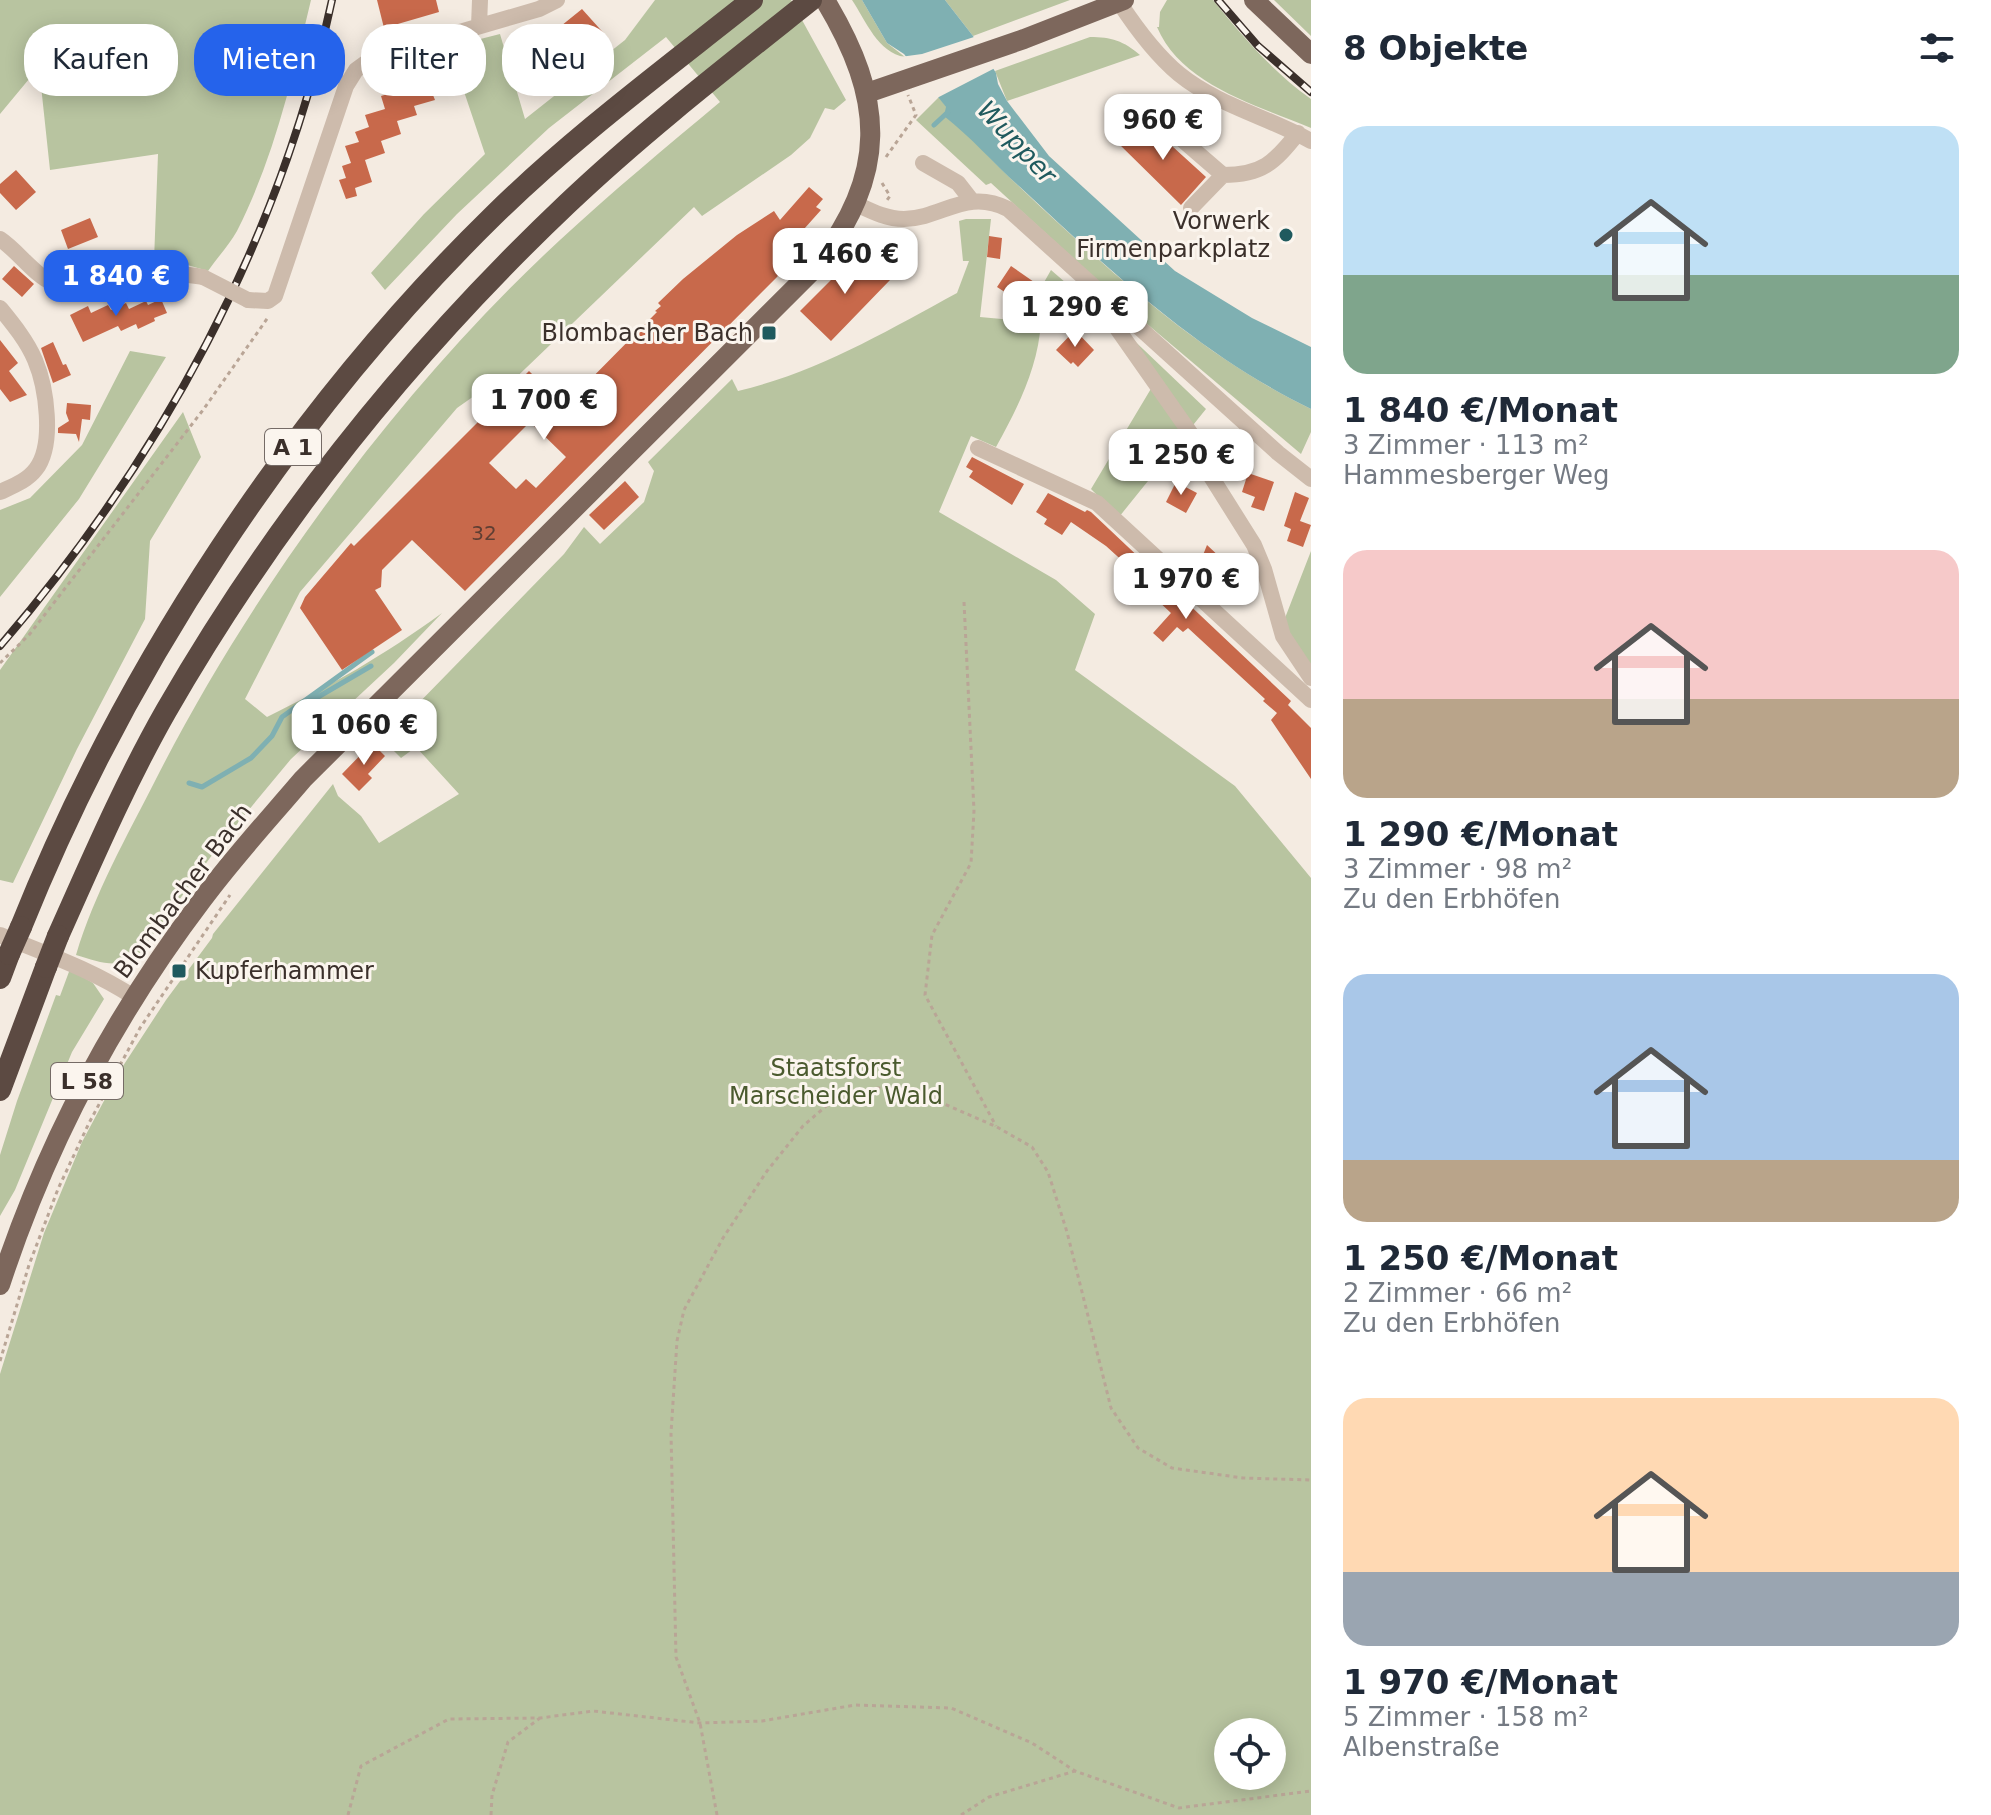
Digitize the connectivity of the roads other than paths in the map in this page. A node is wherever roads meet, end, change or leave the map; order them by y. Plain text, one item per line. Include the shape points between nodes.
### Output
1 (480, 0) edge
2 (557, 0) edge
3 (752, 0) edge
4 (811, 0) edge
5 (825, 0) edge
6 (1254, 0) edge
7 (1122, 1) edge
8 (479, 24) edge
9 (486, 24) edge
10 (1311, 54) edge
11 (361, 66) edge
12 (867, 93) junction
13 (1157, 118) dead end
14 (1304, 137) edge
15 (923, 163) dead end
16 (1223, 175) junction
17 (972, 201) junction
18 (856, 204) junction
19 (1191, 208) dead end
20 (0, 239) edge
21 (1102, 295) junction
22 (0, 308) edge
23 (978, 448) dead end
24 (1311, 479) edge
25 (0, 492) edge
26 (1311, 678) edge
27 (1311, 700) edge
28 (10, 939) edge
29 (0, 978) edge
30 (135, 998) junction
31 (0, 1090) edge
32 (0, 1285) edge

1 - 8 street
2 - 9 street
3 - 28 highway, A 1 via 584,134 492,217 393,320 293,447 171,626 129,698
4 - 31 highway, A 1, bridge via 589,184 433,341 325,470 165,713 58,936
5 - 12 main road, Blombacher Bach / L 58 via 856,58
6 - 10 main road
7 - 12 main road
7 - 14 street via 1154,49 1179,74 1211,95
11 - 20 street, bridge via 346,86 275,296 268,301 248,300 203,277 171,274 52,282
12 - 18 main road, Blombacher Bach / L 58 via 870,134
13 - 16 street
14 - 16 street via 1267,166 1246,175
15 - 17 street via 958,183
16 - 19 street
17 - 18 street via 912,218 879,215
17 - 21 street via 1008,209
18 - 30 main road, Blombacher Bach / L 58 via 815,268 303,779 201,901
21 - 24 street
21 - 26 street via 1109,317 1198,444 1205,467 1254,545 1283,636
22 - 25 street via 35,358 46,395 47,424 39,465 26,479
23 - 27 street via 1097,503
28 - 29 highway, A 1
28 - 30 street
30 - 32 main road, Blombacher Bach / L 58 via 45,1167

